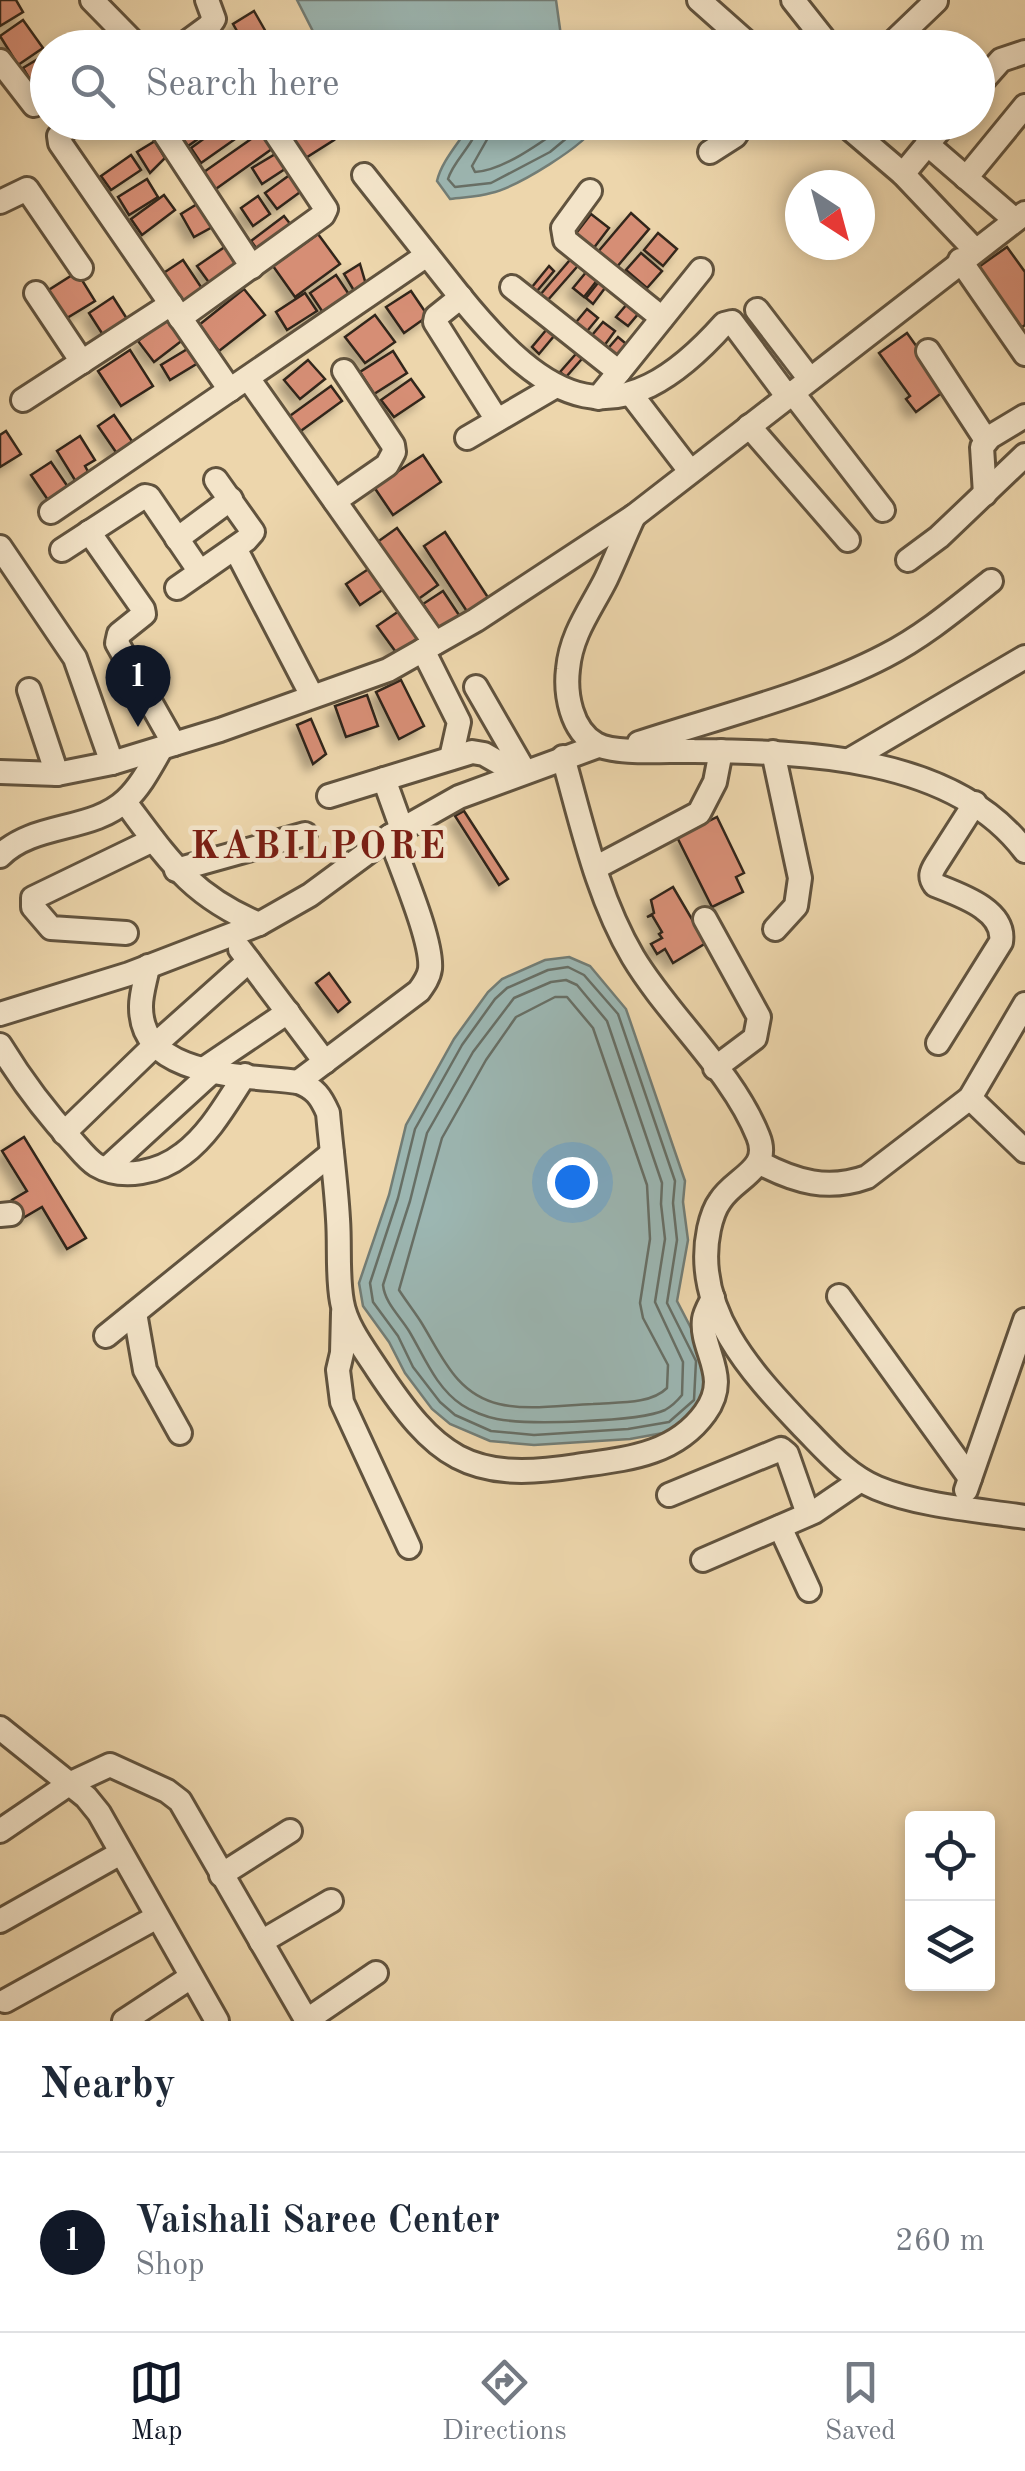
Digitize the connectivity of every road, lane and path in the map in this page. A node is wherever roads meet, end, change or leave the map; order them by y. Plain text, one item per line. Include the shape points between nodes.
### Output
1 (92, 0) edge
2 (208, 0) edge
3 (699, 0) edge
4 (792, 0) edge
5 (936, 1) edge
6 (122, 30) edge
7 (212, 30) edge
8 (732, 30) edge
9 (816, 30) edge
10 (906, 30) edge
11 (1025, 52) edge
12 (0, 61) edge
13 (995, 67) edge
14 (30, 100) edge
15 (1025, 106) edge
16 (60, 140) edge
17 (169, 140) edge
18 (280, 140) edge
19 (729, 140) edge
20 (863, 140) edge
21 (930, 140) edge
22 (927, 144) junction
23 (710, 152) dead end
24 (903, 174) junction
25 (364, 175) dead end
26 (966, 178) junction
27 (590, 191) dead end
28 (0, 202) edge
29 (1020, 216) edge
30 (968, 255) junction
31 (427, 256) junction
32 (252, 266) junction
33 (81, 268) dead end
34 (701, 270) dead end
35 (512, 288) dead end
36 (36, 293) dead end
37 (461, 298) junction
38 (757, 310) dead end
39 (175, 311) junction
40 (662, 318) junction
41 (1023, 348) edge
42 (928, 351) dead end
43 (82, 362) junction
44 (344, 371) dead end
45 (619, 372) junction
46 (239, 384) junction
47 (556, 386) junction
48 (796, 389) junction
49 (631, 394) junction
50 (598, 398) junction
51 (23, 400) dead end
52 (1025, 416) edge
53 (497, 420) junction
54 (748, 426) junction
55 (467, 438) dead end
56 (986, 440) junction
57 (1025, 456) edge
58 (690, 471) junction
59 (216, 480) dead end
60 (984, 494) junction
61 (231, 499) junction
62 (335, 501) junction
63 (884, 510) dead end
64 (51, 512) dead end
65 (634, 516) junction
66 (89, 532) junction
67 (178, 539) junction
68 (848, 540) dead end
69 (0, 547) edge
70 (235, 548) junction
71 (62, 550) dead end
72 (908, 560) dead end
73 (200, 572) junction
74 (992, 581) dead end
75 (176, 588) dead end
76 (429, 646) junction
77 (1025, 657) edge
78 (476, 688) dead end
79 (29, 690) dead end
80 (312, 696) junction
81 (168, 746) junction
82 (598, 746) junction
83 (624, 748) junction
84 (721, 751) junction
85 (773, 752) junction
86 (562, 757) junction
87 (451, 758) junction
88 (851, 759) junction
89 (112, 762) junction
90 (0, 772) edge
91 (522, 773) junction
92 (57, 774) junction
93 (384, 779) junction
94 (329, 796) dead end
95 (125, 802) junction
96 (975, 804) junction
97 (396, 832) junction
98 (304, 834) dead end
99 (154, 840) junction
100 (1025, 852) edge
101 (0, 856) edge
102 (595, 868) junction
103 (176, 870) junction
104 (705, 920) dead end
105 (259, 924) junction
106 (776, 929) dead end
107 (126, 933) dead end
108 (229, 934) junction
109 (249, 961) junction
110 (148, 966) junction
111 (1025, 1004) edge
112 (288, 1012) junction
113 (0, 1014) edge
114 (938, 1043) dead end
115 (156, 1044) junction
116 (0, 1045) edge
117 (325, 1062) junction
118 (715, 1068) junction
119 (207, 1071) junction
120 (245, 1075) junction
121 (298, 1082) junction
122 (970, 1098) junction
123 (64, 1133) junction
124 (1025, 1152) edge
125 (332, 1153) junction
126 (760, 1163) junction
127 (106, 1170) junction
128 (838, 1296) dead end
129 (713, 1298) junction
130 (342, 1304) junction
131 (136, 1313) junction
132 (1025, 1320) edge
133 (106, 1336) dead end
134 (180, 1433) dead end
135 (970, 1478) junction
136 (861, 1480) junction
137 (669, 1496) dead end
138 (960, 1507) junction
139 (808, 1514) junction
140 (1025, 1518) edge
141 (780, 1526) junction
142 (409, 1546) dead end
143 (702, 1560) dead end
144 (808, 1590) dead end
145 (0, 1728) edge
146 (69, 1784) junction
147 (290, 1831) dead end
148 (0, 1832) edge
149 (119, 1854) junction
150 (221, 1875) junction
151 (330, 1901) dead end
152 (157, 1916) junction
153 (0, 1920) edge
154 (262, 1942) junction
155 (376, 1973) dead end
156 (191, 1977) junction
157 (5, 2001) dead end
158 (307, 2020) edge
159 (124, 2021) edge
160 (217, 2021) edge

1 - 6 street
2 - 7 street
3 - 8 street
4 - 9 street
5 - 10 street
11 - 13 street
12 - 14 street
15 - 26 street
16 - 39 street
17 - 32 street
18 - 32 street via 326,210
19 - 23 street
20 - 24 street
21 - 22 street
22 - 24 street
22 - 26 street
24 - 30 street
25 - 31 street
26 - 29 street
27 - 40 street via 563,228 565,240
28 - 33 street via 27,190
29 - 30 street
30 - 41 street
30 - 48 street
31 - 37 street
31 - 46 street
32 - 39 street
34 - 40 street
35 - 45 street
36 - 43 street
37 - 47 street via 496,342
37 - 53 street via 436,317 436,328
38 - 48 street
39 - 43 street
39 - 46 street
40 - 45 street
42 - 56 street
43 - 51 street
44 - 62 street via 394,452 387,466
45 - 50 street
46 - 62 street
46 - 64 street
47 - 50 street
47 - 53 street
48 - 49 street via 732,322 683,364
48 - 54 street
48 - 63 street
49 - 50 street
49 - 58 street
52 - 56 street
53 - 55 street
54 - 58 street
54 - 68 street
56 - 60 street
57 - 60 street
58 - 65 street
59 - 61 street
60 - 72 street
61 - 67 street
61 - 70 street via 253,532
62 - 76 street
65 - 76 street
65 - 82 street via 576,632 567,671 572,713
66 - 67 street via 144,496
66 - 71 street
66 - 81 street via 143,608 117,642
67 - 73 street
69 - 89 street via 74,658
70 - 73 street
70 - 80 street
73 - 75 street
74 - 83 street via 884,657
76 - 80 street via 388,670
76 - 87 street via 459,722
77 - 88 street
78 - 91 street
79 - 92 street
80 - 81 street
81 - 89 street
81 - 95 street
82 - 83 street
82 - 86 street
83 - 84 street
84 - 85 street
84 - 102 street via 716,782 699,813
85 - 88 street
85 - 106 street via 800,878 796,906
86 - 91 street
86 - 102 street
87 - 91 street via 484,754
87 - 93 street
88 - 96 street
89 - 92 street
90 - 92 street
91 - 97 street
93 - 94 street
93 - 97 street
95 - 99 street
95 - 101 street via 28,836
96 - 100 street
96 - 114 street via 932,880 994,914 1003,932
97 - 105 street
97 - 117 street via 430,967 419,990
98 - 103 street
99 - 103 street
99 - 107 street via 33,898 51,928
102 - 118 street via 634,958
103 - 105 street via 225,909
104 - 118 street via 758,1017 755,1038
105 - 108 street
108 - 109 street
108 - 110 street
109 - 112 street
109 - 115 street
110 - 113 street
110 - 115 street via 141,1006
111 - 122 street
112 - 117 street
112 - 119 street
115 - 119 street via 181,1064
115 - 123 street
116 - 123 street
117 - 121 street
118 - 126 street via 757,1134
119 - 120 street
119 - 127 street
120 - 121 street
120 - 127 street via 184,1154 143,1172
121 - 125 street via 310,1086 328,1113
122 - 124 street
122 - 126 street via 868,1177 848,1184 790,1178
123 - 127 street
125 - 130 street
125 - 131 street
126 - 129 street via 720,1199 714,1214 707,1256
128 - 135 street
129 - 130 street via 704,1320 715,1389 698,1421 660,1450 521,1474 487,1469 443,1449 416,1424
129 - 136 street via 727,1336 754,1375
130 - 142 street via 342,1402
131 - 133 street
131 - 134 street via 145,1370
132 - 135 street
135 - 138 street
136 - 138 street
136 - 139 street
137 - 139 street via 781,1449
138 - 140 street
139 - 141 street
141 - 143 street
141 - 144 street
145 - 146 street
146 - 148 street
146 - 149 street via 99,1813
146 - 150 street via 110,1765 167,1791 180,1801
147 - 150 street
149 - 152 street
149 - 153 street
150 - 154 street
151 - 154 street
152 - 156 street
152 - 157 street
154 - 158 street
155 - 158 street
156 - 159 street
156 - 160 street

